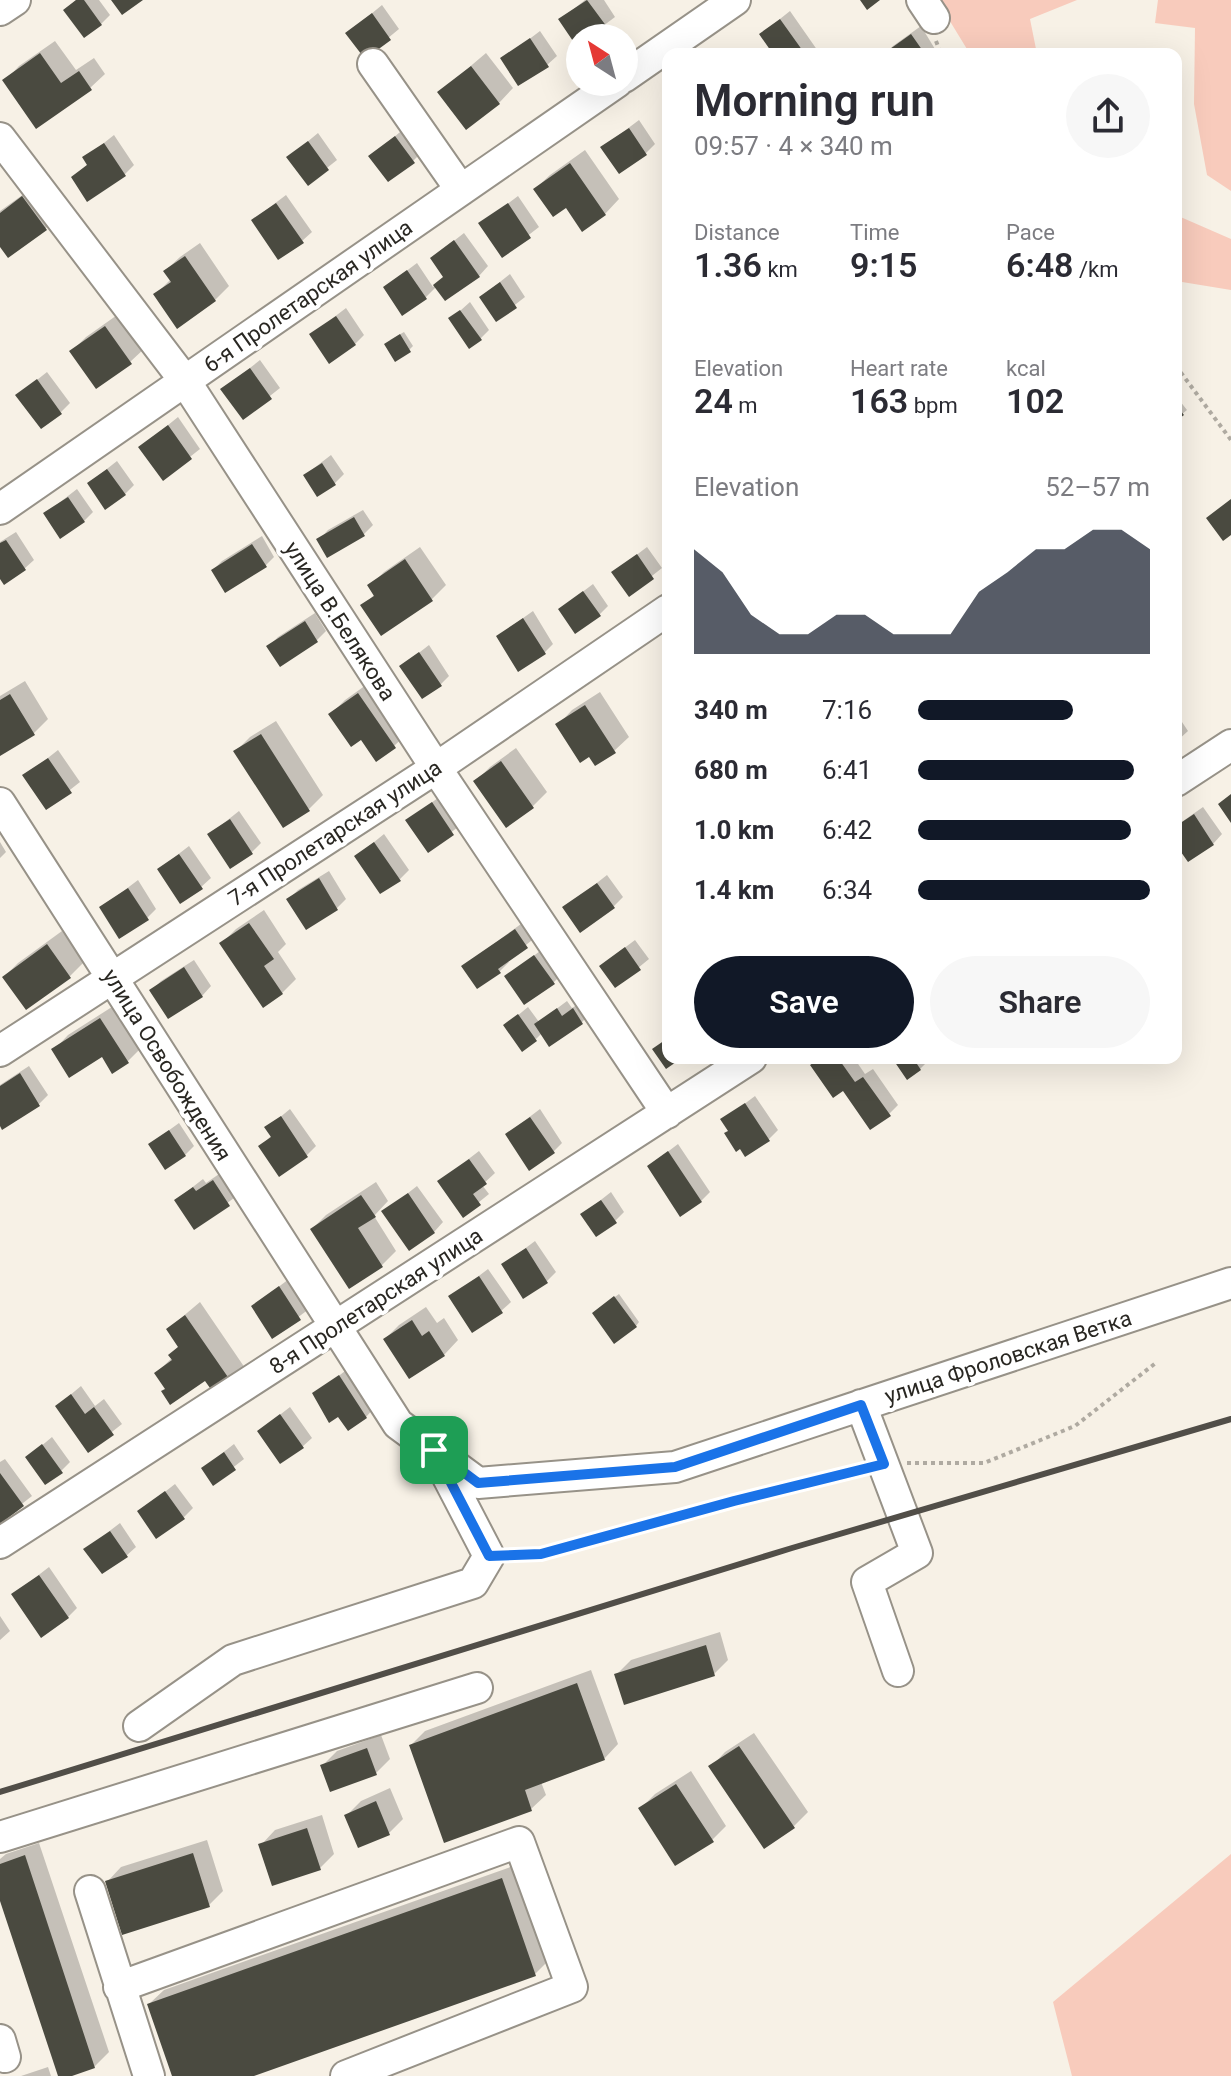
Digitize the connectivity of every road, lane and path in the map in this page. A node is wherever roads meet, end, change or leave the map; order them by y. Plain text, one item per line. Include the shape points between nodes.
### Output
1 (15, 0) edge
2 (735, 0) edge
3 (0, 10) edge
4 (666, 48) edge
5 (662, 51) edge
6 (373, 64) dead end
7 (638, 67) edge
8 (597, 96) edge
9 (0, 138) edge
10 (461, 190) junction
11 (1182, 374) edge
12 (185, 381) junction
13 (1231, 440) edge
14 (0, 509) edge
15 (662, 614) edge
16 (1231, 745) edge
17 (436, 768) junction
18 (1182, 777) edge
19 (0, 803) edge
20 (112, 978) junction
21 (0, 1051) edge
22 (742, 1064) edge
23 (667, 1113) junction
24 (1231, 1283) edge
25 (334, 1328) junction
26 (1157, 1362) dead end
27 (861, 1405) junction
28 (434, 1450) junction
29 (884, 1464) junction
30 (0, 1543) edge
31 (489, 1556) junction
32 (898, 1671) dead end
33 (477, 1688) dead end
34 (139, 1726) dead end
35 (0, 1837) edge
36 (90, 1891) dead end
37 (119, 1987) junction
38 (149, 2076) edge
39 (346, 2076) edge

1 - 3 street
2 - 4 street
5 - 7 street
6 - 10 street
8 - 10 street, 6-я Пролетарская улица
9 - 12 street, улица В.Белякова
10 - 12 street, 6-я Пролетарская улица
11 - 13 path
12 - 14 street, 6-я Пролетарская улица
12 - 17 street, улица В.Белякова
15 - 17 street, 7-я Пролетарская улица
16 - 18 street
17 - 20 street, 7-я Пролетарская улица
17 - 23 street, улица В.Белякова
19 - 20 street, улица Освобождения
20 - 21 street, 7-я Пролетарская улица
20 - 25 street, улица Освобождения
22 - 23 street, 8-я Пролетарская улица
23 - 25 street, 8-я Пролетарская улица
24 - 27 street, улица Фроловская Ветка
25 - 28 street, улица Фроловская Ветка via 398,1424
25 - 30 street, 8-я Пролетарская улица
26 - 29 path via 1075,1426 984,1463
27 - 28 street, улица Фроловская Ветка via 675,1467 478,1483
27 - 29 street
28 - 31 street
29 - 31 path via 541,1554
29 - 32 street via 917,1553 867,1582
31 - 34 street via 473,1583 233,1660
33 - 35 street
36 - 37 street
37 - 38 street
37 - 39 street via 519,1842 572,1987

